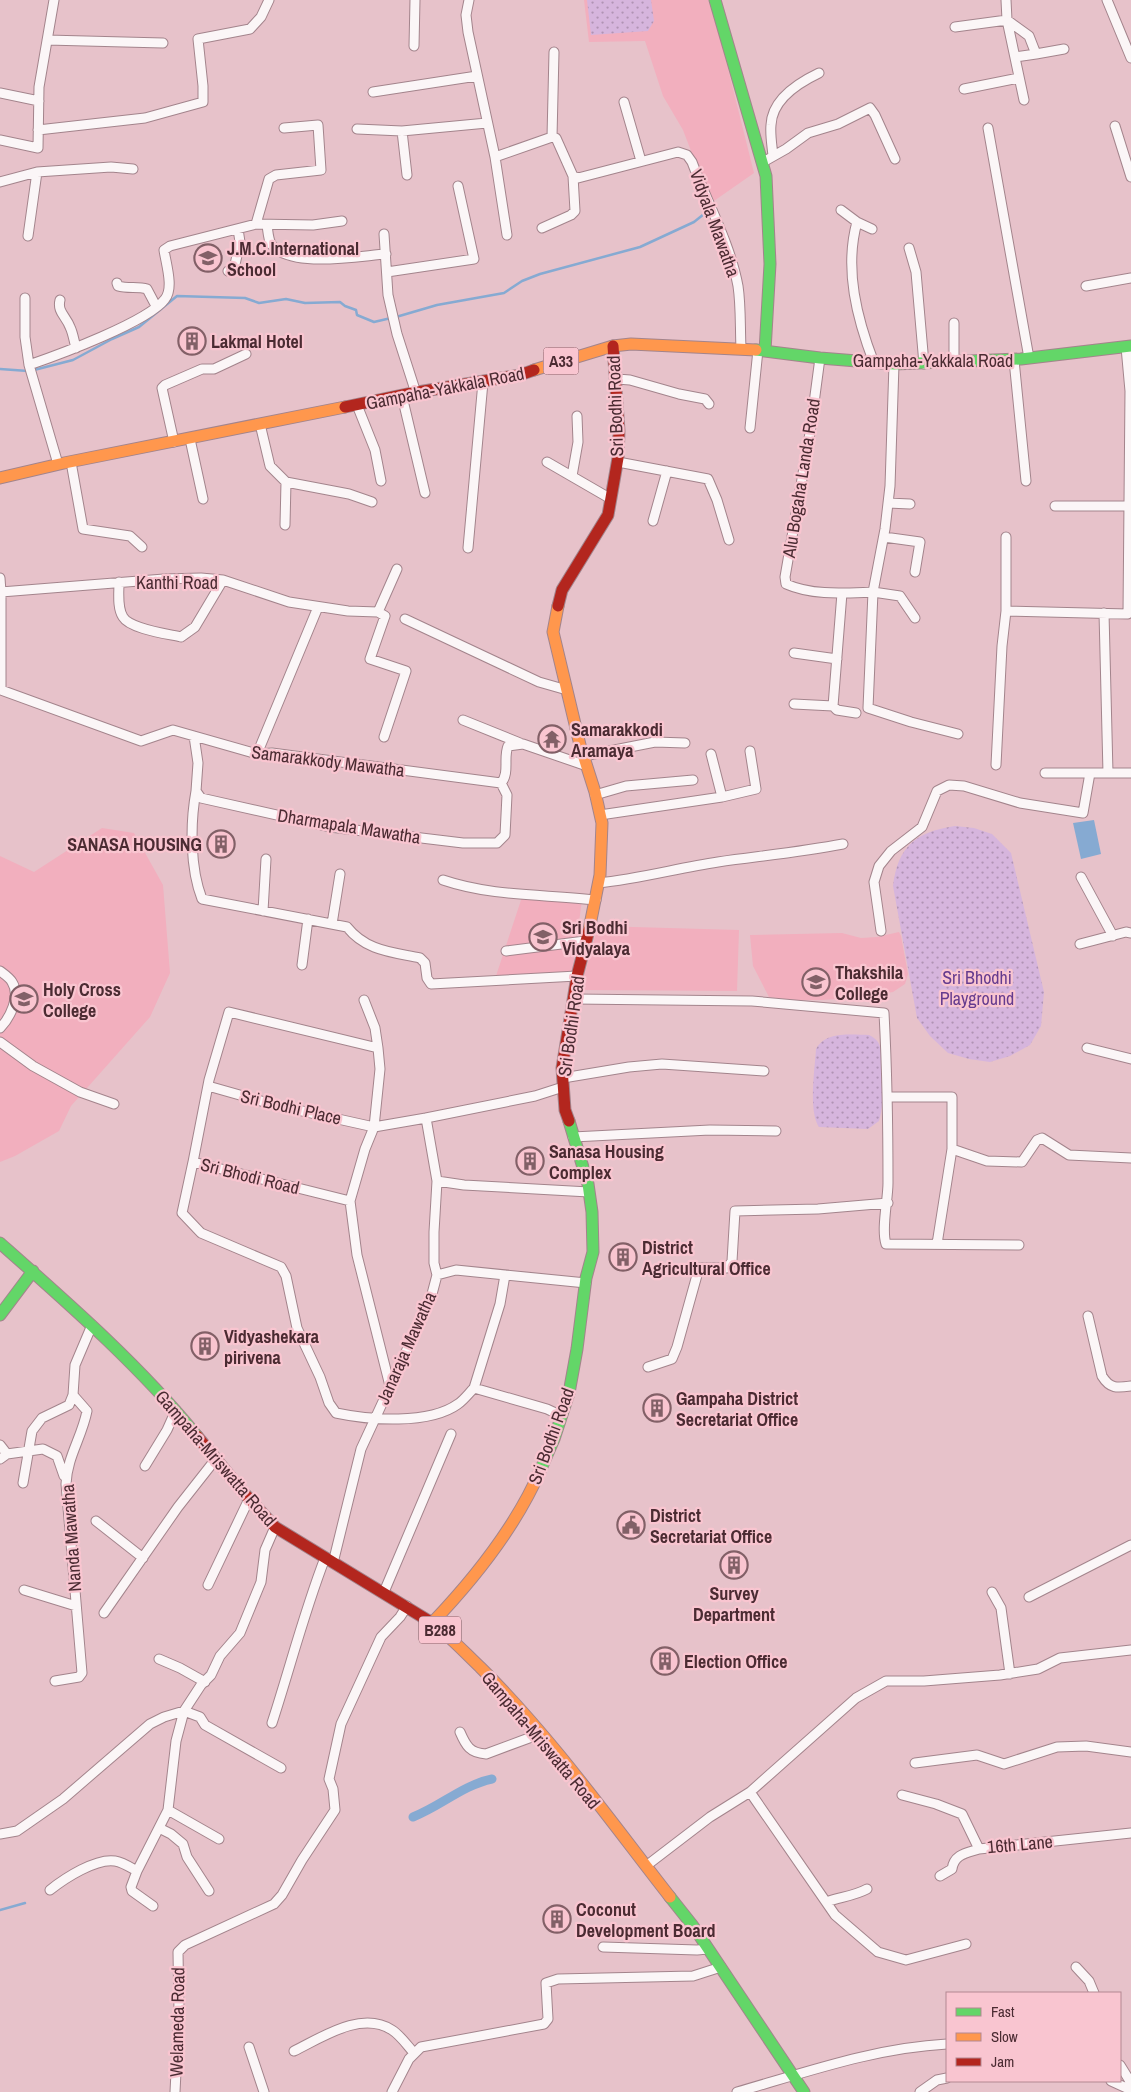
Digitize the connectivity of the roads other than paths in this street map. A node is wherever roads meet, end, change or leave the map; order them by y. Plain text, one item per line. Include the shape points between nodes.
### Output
1 (54, 0) edge
2 (269, 0) edge
3 (415, 0) edge
4 (469, 0) edge
5 (715, 0) edge
6 (1006, 0) edge
7 (1107, 0) edge
8 (1007, 20) junction
9 (955, 27) dead end
10 (47, 40) junction
11 (163, 43) dead end
12 (414, 46) dead end
13 (1064, 49) dead end
14 (554, 52) dead end
15 (1036, 54) junction
16 (1015, 57) junction
17 (1131, 58) edge
18 (819, 73) dead end
19 (478, 76) junction
20 (1019, 78) junction
21 (964, 89) dead end
22 (373, 92) dead end
23 (0, 93) edge
24 (1024, 100) dead end
25 (39, 101) junction
26 (624, 102) dead end
27 (487, 124) junction
28 (1116, 126) dead end
29 (284, 128) dead end
30 (988, 128) dead end
31 (357, 129) dead end
32 (38, 130) junction
33 (402, 131) junction
34 (552, 137) junction
35 (0, 140) edge
36 (495, 157) junction
37 (768, 159) junction
38 (895, 159) dead end
39 (641, 161) junction
40 (133, 169) dead end
41 (38, 172) junction
42 (407, 175) dead end
43 (573, 176) junction
44 (1131, 177) edge
45 (0, 182) edge
46 (458, 186) dead end
47 (841, 210) dead end
48 (342, 221) dead end
49 (858, 222) junction
50 (256, 224) junction
51 (267, 225) junction
52 (238, 228) junction
53 (542, 228) dead end
54 (872, 229) dead end
55 (384, 234) dead end
56 (507, 235) dead end
57 (28, 236) dead end
58 (910, 248) dead end
59 (386, 254) junction
60 (228, 271) dead end
61 (387, 272) junction
62 (1131, 278) edge
63 (117, 282) dead end
64 (1086, 286) dead end
65 (25, 298) dead end
66 (60, 300) dead end
67 (156, 306) junction
68 (954, 323) dead end
69 (613, 346) junction
70 (1128, 346) edge
71 (76, 348) junction
72 (741, 348) junction
73 (762, 351) junction
74 (246, 354) dead end
75 (820, 358) junction
76 (1029, 358) junction
77 (1014, 360) junction
78 (954, 362) junction
79 (874, 363) junction
80 (894, 364) junction
81 (924, 364) junction
82 (29, 365) junction
83 (617, 379) junction
84 (483, 382) junction
85 (416, 393) junction
86 (402, 396) junction
87 (709, 404) dead end
88 (356, 405) junction
89 (577, 416) dead end
90 (260, 424) junction
91 (750, 428) dead end
92 (190, 439) junction
93 (174, 442) junction
94 (71, 462) junction
95 (547, 462) dead end
96 (618, 462) junction
97 (58, 464) junction
98 (667, 471) junction
99 (572, 476) junction
100 (0, 478) edge
101 (1026, 480) dead end
102 (381, 481) dead end
103 (286, 482) junction
104 (425, 493) dead end
105 (203, 499) dead end
106 (611, 499) junction
107 (372, 502) dead end
108 (888, 503) junction
109 (910, 504) dead end
110 (1055, 506) dead end
111 (1129, 506) junction
112 (653, 521) dead end
113 (285, 525) dead end
114 (884, 537) junction
115 (1006, 537) dead end
116 (729, 540) dead end
117 (142, 547) dead end
118 (468, 548) dead end
119 (397, 569) dead end
120 (916, 572) dead end
121 (0, 578) edge
122 (223, 580) junction
123 (119, 582) junction
124 (1, 592) edge
125 (873, 592) junction
126 (842, 593) junction
127 (318, 607) junction
128 (1006, 610) junction
129 (378, 612) junction
130 (1104, 613) junction
131 (915, 618) dead end
132 (405, 619) dead end
133 (794, 652) dead end
134 (837, 659) junction
135 (0, 674) edge
136 (0, 690) edge
137 (567, 690) junction
138 (794, 704) dead end
139 (833, 706) junction
140 (856, 713) dead end
141 (463, 720) dead end
142 (958, 734) dead end
143 (194, 736) junction
144 (384, 737) dead end
145 (685, 743) dead end
146 (523, 744) junction
147 (750, 751) dead end
148 (257, 754) junction
149 (711, 754) dead end
150 (586, 761) junction
151 (996, 765) dead end
152 (1045, 773) dead end
153 (1090, 773) junction
154 (1108, 773) junction
155 (1131, 773) edge
156 (693, 780) dead end
157 (501, 783) junction
158 (196, 791) junction
159 (596, 795) junction
160 (722, 797) junction
161 (600, 815) junction
162 (843, 844) dead end
163 (266, 859) dead end
164 (340, 874) dead end
165 (1081, 877) dead end
166 (443, 880) dead end
167 (598, 883) junction
168 (596, 900) junction
169 (263, 911) junction
170 (308, 919) junction
171 (332, 924) junction
172 (880, 931) dead end
173 (1131, 933) edge
174 (1113, 936) junction
175 (586, 941) junction
176 (1080, 944) dead end
177 (506, 951) dead end
178 (302, 965) dead end
179 (0, 971) edge
180 (577, 976) junction
181 (364, 1000) dead end
182 (574, 1000) junction
183 (0, 1028) edge
184 (0, 1042) edge
185 (378, 1048) junction
186 (1087, 1048) dead end
187 (1131, 1059) edge
188 (764, 1071) dead end
189 (563, 1082) junction
190 (208, 1086) junction
191 (888, 1097) junction
192 (114, 1104) dead end
193 (426, 1118) junction
194 (374, 1127) junction
195 (776, 1131) dead end
196 (573, 1137) junction
197 (952, 1149) junction
198 (1131, 1158) edge
199 (193, 1162) junction
200 (437, 1181) junction
201 (589, 1192) junction
202 (350, 1201) junction
203 (888, 1203) junction
204 (0, 1243) edge
205 (937, 1244) junction
206 (1019, 1245) dead end
207 (33, 1271) junction
208 (437, 1275) junction
209 (505, 1275) junction
210 (586, 1283) junction
211 (0, 1315) edge
212 (1088, 1316) dead end
213 (92, 1325) junction
214 (648, 1367) dead end
215 (390, 1386) junction
216 (1131, 1386) edge
217 (474, 1388) junction
218 (73, 1395) junction
219 (176, 1410) junction
220 (562, 1416) junction
221 (374, 1418) junction
222 (451, 1434) dead end
223 (0, 1445) edge
224 (29, 1451) junction
225 (3, 1456) edge
226 (216, 1460) junction
227 (146, 1466) dead end
228 (66, 1481) junction
229 (23, 1483) dead end
230 (250, 1499) junction
231 (96, 1521) dead end
232 (276, 1527) junction
233 (1131, 1545) edge
234 (143, 1558) junction
235 (329, 1560) junction
236 (208, 1585) dead end
237 (24, 1590) dead end
238 (384, 1592) junction
239 (992, 1592) dead end
240 (1029, 1597) dead end
241 (76, 1606) junction
242 (407, 1606) junction
243 (104, 1613) dead end
244 (432, 1623) junction
245 (1131, 1650) edge
246 (159, 1659) dead end
247 (1010, 1674) junction
248 (55, 1681) dead end
249 (204, 1682) junction
250 (184, 1711) junction
251 (272, 1723) dead end
252 (538, 1731) junction
253 (460, 1732) dead end
254 (1131, 1752) edge
255 (915, 1763) dead end
256 (281, 1768) dead end
257 (750, 1792) junction
258 (902, 1795) dead end
259 (168, 1810) junction
260 (159, 1828) junction
261 (1131, 1833) edge
262 (0, 1834) edge
263 (219, 1839) dead end
264 (979, 1849) junction
265 (646, 1866) junction
266 (137, 1871) junction
267 (940, 1876) dead end
268 (867, 1889) dead end
269 (50, 1890) dead end
270 (209, 1892) dead end
271 (826, 1902) junction
272 (153, 1906) dead end
273 (966, 1944) dead end
274 (603, 1947) dead end
275 (708, 1949) junction
276 (721, 1967) junction
277 (1076, 1967) dead end
278 (1094, 1992) edge
279 (946, 2044) edge
280 (248, 2047) dead end
281 (294, 2052) dead end
282 (414, 2053) junction
283 (1121, 2067) edge
284 (794, 2076) junction
285 (946, 2080) edge
286 (1114, 2082) edge
287 (1131, 2083) edge
288 (1131, 2090) edge
289 (175, 2092) edge
290 (264, 2092) edge
291 (393, 2092) edge
292 (737, 2092) edge
293 (804, 2092) edge
294 (920, 2092) edge

1 - 10 street
2 - 32 street via 261,17 250,29 198,39 203,102 145,118
3 - 12 street
4 - 19 street via 466,15
5 - 37 main road
6 - 8 street
7 - 17 street
8 - 9 street
8 - 15 street via 1029,36
8 - 16 street
10 - 11 street
10 - 25 street
13 - 15 street
14 - 34 street
15 - 16 street
16 - 20 street
18 - 37 street via 785,95 774,112 770,123
19 - 22 street
19 - 27 street
20 - 21 street
20 - 24 street
23 - 25 street
25 - 32 street
26 - 39 street
27 - 33 street
27 - 36 street
28 - 44 street
29 - 50 street via 318,125 321,170 276,175 270,179
30 - 76 street
31 - 33 street
32 - 35 street via 38,148
33 - 42 street
34 - 36 street
34 - 43 street via 556,138
36 - 56 street
37 - 38 street via 808,132 838,124 870,108
37 - 73 main road via 770,264
39 - 43 street, Vidyala Mawatha via 587,176
39 - 72 street, Vidyala Mawatha via 678,152 687,155 692,162 737,284
40 - 41 street via 111,167
41 - 45 street
41 - 57 street
43 - 53 street via 575,211
46 - 61 street via 474,259
47 - 49 street
48 - 51 street
49 - 54 street
49 - 79 street via 852,241 856,309
50 - 51 street
50 - 52 street
51 - 59 street via 272,244 278,251 292,257 321,259
52 - 60 street via 240,242 234,269
52 - 67 street via 164,250 169,290 165,300
55 - 59 street
58 - 81 street via 916,272
59 - 61 street
61 - 85 street via 388,295 397,334
62 - 64 street
63 - 67 street via 124,288 148,289
65 - 82 street via 24,337
66 - 71 street via 58,305 68,321
67 - 71 street via 143,316
68 - 78 street
69 - 72 main road, Gampaha-Yakkala Road / A33 via 660,344
69 - 83 main road, Sri Bodhi Road
69 - 84 main road, Gampaha-Yakkala Road / A33 via 520,375
70 - 76 main road, Gampaha-Yakkala Road / A33
70 - 111 street
71 - 82 street
72 - 73 main road, Gampaha-Yakkala Road / A33
73 - 75 main road, Gampaha-Yakkala Road / A33
73 - 91 street
74 - 93 street via 214,369 202,369 162,388
75 - 79 main road, Gampaha-Yakkala Road / A33
75 - 126 street, Alu Bogaha Landa Road via 785,577 786,584 798,590
76 - 77 main road, Gampaha-Yakkala Road / A33
77 - 78 main road, Gampaha-Yakkala Road / A33
77 - 101 street
78 - 81 main road, Gampaha-Yakkala Road / A33
79 - 80 main road, Gampaha-Yakkala Road / A33
80 - 81 main road, Gampaha-Yakkala Road / A33
80 - 108 street
82 - 97 street
83 - 87 street via 705,399
83 - 96 main road, Sri Bodhi Road
84 - 85 main road, Gampaha-Yakkala Road / A33
84 - 118 street
85 - 86 main road, Gampaha-Yakkala Road / A33
86 - 88 main road, Gampaha-Yakkala Road / A33
86 - 104 street
88 - 90 main road, Gampaha-Yakkala Road / A33
88 - 102 street via 375,450
89 - 99 street via 578,442
90 - 92 main road, Gampaha-Yakkala Road / A33
90 - 103 street via 270,466
92 - 93 main road, Gampaha-Yakkala Road / A33
92 - 105 street
93 - 94 main road, Gampaha-Yakkala Road / A33
94 - 97 main road, Gampaha-Yakkala Road / A33
94 - 117 street via 83,528 130,536
95 - 99 street
96 - 98 street
96 - 106 main road, Sri Bodhi Road
97 - 100 main road, Gampaha-Yakkala Road / A33
98 - 112 street
98 - 116 street via 708,478
99 - 106 street
103 - 107 street
103 - 113 street
106 - 137 main road, Sri Bodhi Road via 608,515 562,590 553,632
108 - 109 street
108 - 114 street
110 - 111 street
111 - 130 street via 1128,614
114 - 120 street via 920,542
114 - 125 street
115 - 128 street
119 - 129 street
121 - 124 street
122 - 123 street, Kanthi Road
122 - 123 street via 194,627 181,637 130,624 120,607
122 - 127 street, Kanthi Road via 289,602
123 - 124 street, Kanthi Road
124 - 135 street, Samarakkody Mawatha
125 - 126 street
125 - 131 street via 900,596
125 - 142 street via 868,708
126 - 134 street
127 - 129 street, Kanthi Road
127 - 148 street
128 - 130 street
128 - 151 street
129 - 144 street via 385,616 370,659 406,671
130 - 154 street
132 - 137 street via 539,682
133 - 134 street
134 - 139 street
135 - 136 street, Samarakkody Mawatha
136 - 143 street, Samarakkody Mawatha via 141,741 173,730
137 - 150 main road, Sri Bodhi Road
138 - 139 street
139 - 140 street via 837,710
141 - 146 street
143 - 148 street, Samarakkody Mawatha
143 - 158 street via 198,762
145 - 150 street via 655,742
146 - 150 street
146 - 157 street via 508,746
147 - 160 street via 756,789
148 - 157 street, Samarakkody Mawatha via 272,753
149 - 160 street
150 - 159 main road, Sri Bodhi Road
152 - 153 street
153 - 154 street
153 - 172 street via 1083,813 1020,803 964,786 949,785 938,791 922,827 879,866 874,882
154 - 155 street
156 - 159 street via 626,786
157 - 158 street, Dharmapala Mawatha via 507,795 506,835 496,843 463,843 330,827 201,798
158 - 169 street via 191,819 192,840 202,899
159 - 161 main road, Sri Bodhi Road
160 - 161 street
161 - 167 main road, Sri Bodhi Road via 602,842
162 - 167 street
163 - 169 street
164 - 171 street
165 - 174 street
166 - 168 street via 492,892
167 - 168 main road, Sri Bodhi Road
168 - 175 main road, Sri Bodhi Road
169 - 170 street
170 - 171 street
170 - 178 street
171 - 180 street via 347,927 356,938 379,950 420,958 425,963 431,984
173 - 174 street
174 - 176 street
175 - 177 street
175 - 180 main road, Sri Bodhi Road
179 - 183 street via 13,983 15,993 12,1010
180 - 182 main road, Sri Bodhi Road
181 - 185 street
182 - 189 main road, Sri Bodhi Road
182 - 191 street via 752,1001 884,1013
184 - 192 street via 33,1066 80,1092
185 - 190 street via 228,1012
185 - 194 street via 380,1069
186 - 187 street
188 - 189 street via 662,1064 629,1067
189 - 193 street via 535,1096
189 - 196 main road, Sri Bodhi Road via 565,1110
190 - 194 street, Sri Bodhi Place
190 - 199 street
191 - 197 street via 952,1097
191 - 203 street
193 - 194 street
193 - 200 street, Janaraja Mawatha
194 - 202 street
195 - 196 street via 710,1130
196 - 201 main road, Sri Bodhi Road
197 - 198 street via 987,1161 1022,1162 1036,1140 1042,1138 1069,1155
197 - 205 street
199 - 202 street, Sri Bhodi Road
199 - 221 street, Sri Bhodi Road via 182,1213 201,1233 282,1267 298,1328 329,1403 336,1413
200 - 201 street
200 - 208 street, Janaraja Mawatha via 434,1263
201 - 210 main road, Sri Bodhi Road via 593,1252
202 - 215 street via 357,1255
203 - 205 street via 886,1244
203 - 214 street via 735,1211 732,1261 727,1268 699,1268 672,1359
204 - 207 main road, Gampaha-Mriswatta Road / B288
205 - 206 street
207 - 211 main road
207 - 213 main road, Gampaha-Mriswatta Road / B288
208 - 209 street via 456,1270
208 - 215 street, Janaraja Mawatha via 432,1294
209 - 210 street
209 - 217 street, Sri Bhodi Road via 500,1304
210 - 220 main road, Sri Bodhi Road via 577,1349
212 - 216 street via 1102,1376 1113,1387
213 - 218 street via 75,1365
213 - 219 main road, Gampaha-Mriswatta Road / B288
215 - 221 street, Janaraja Mawatha
217 - 220 street
217 - 221 street, Sri Bhodi Road via 458,1405 440,1412 406,1419
218 - 224 street via 69,1405 42,1418 32,1431
218 - 228 street, Nanda Mawatha via 87,1411 67,1466
219 - 226 main road, Gampaha-Mriswatta Road / B288
219 - 227 street
220 - 244 main road, Sri Bodhi Road via 529,1497 467,1586
221 - 235 street, Janaraja Mawatha
222 - 238 street
223 - 225 street
224 - 225 street
224 - 228 street via 43,1449 57,1456
224 - 229 street
226 - 230 main road, Gampaha-Mriswatta Road / B288
226 - 234 street
228 - 241 street, Nanda Mawatha
230 - 232 main road, Gampaha-Mriswatta Road / B288
230 - 236 street
231 - 234 street
232 - 235 main road, Gampaha-Mriswatta Road / B288
232 - 249 street via 265,1550 260,1582 240,1633
233 - 240 street
234 - 243 street
235 - 238 main road, Gampaha-Mriswatta Road / B288
235 - 251 street, Janaraja Mawatha via 310,1595 292,1665
237 - 241 street
238 - 242 main road, Gampaha-Mriswatta Road / B288
239 - 247 street via 1001,1608
241 - 248 street, Nanda Mawatha via 82,1673 79,1677
242 - 244 main road, Gampaha-Mriswatta Road / B288
242 - 289 street, Welameda Road via 380,1636 346,1712 330,1766 335,1810 282,1896 274,1904 185,1944 178,1952 180,2011
244 - 252 main road, Gampaha-Mriswatta Road / B288 via 502,1689
245 - 247 street via 1060,1658 1038,1669
246 - 249 street
247 - 257 street via 886,1681 856,1698
249 - 250 street
250 - 256 street via 200,1717 204,1725
250 - 259 street via 176,1741
250 - 262 street via 150,1724 63,1799 17,1831
252 - 253 street via 529,1738 486,1754 465,1745
252 - 265 main road, Gampaha-Mriswatta Road / B288
254 - 255 street via 1086,1746 1057,1747 1004,1764 978,1755
257 - 265 street via 710,1817
257 - 271 street
258 - 264 street, 16th Lane via 962,1814
259 - 260 street
259 - 263 street
260 - 266 street
260 - 270 street via 183,1844 187,1857
261 - 264 street, 16th Lane
264 - 267 street via 960,1855 953,1862 952,1869
265 - 275 main road, Gampaha-Mriswatta Road / B288
266 - 269 street via 110,1861 77,1871
266 - 272 street via 132,1891
268 - 271 street
271 - 273 street via 835,1915 878,1952 906,1960
274 - 275 street
275 - 276 main road, Gampaha-Mriswatta Road / B288
276 - 282 street via 693,1976 558,1979 546,1983 548,2020 544,2024 431,2044
276 - 284 main road, Gampaha-Mriswatta Road / B288
277 - 278 street via 1089,1981
279 - 284 street via 875,2052
280 - 290 street
281 - 282 street via 361,2023 380,2025 394,2031
282 - 291 street
283 - 287 street
284 - 292 street
284 - 293 main road, Gampaha-Mriswatta Road / B288
285 - 294 street via 937,2080
286 - 288 street

